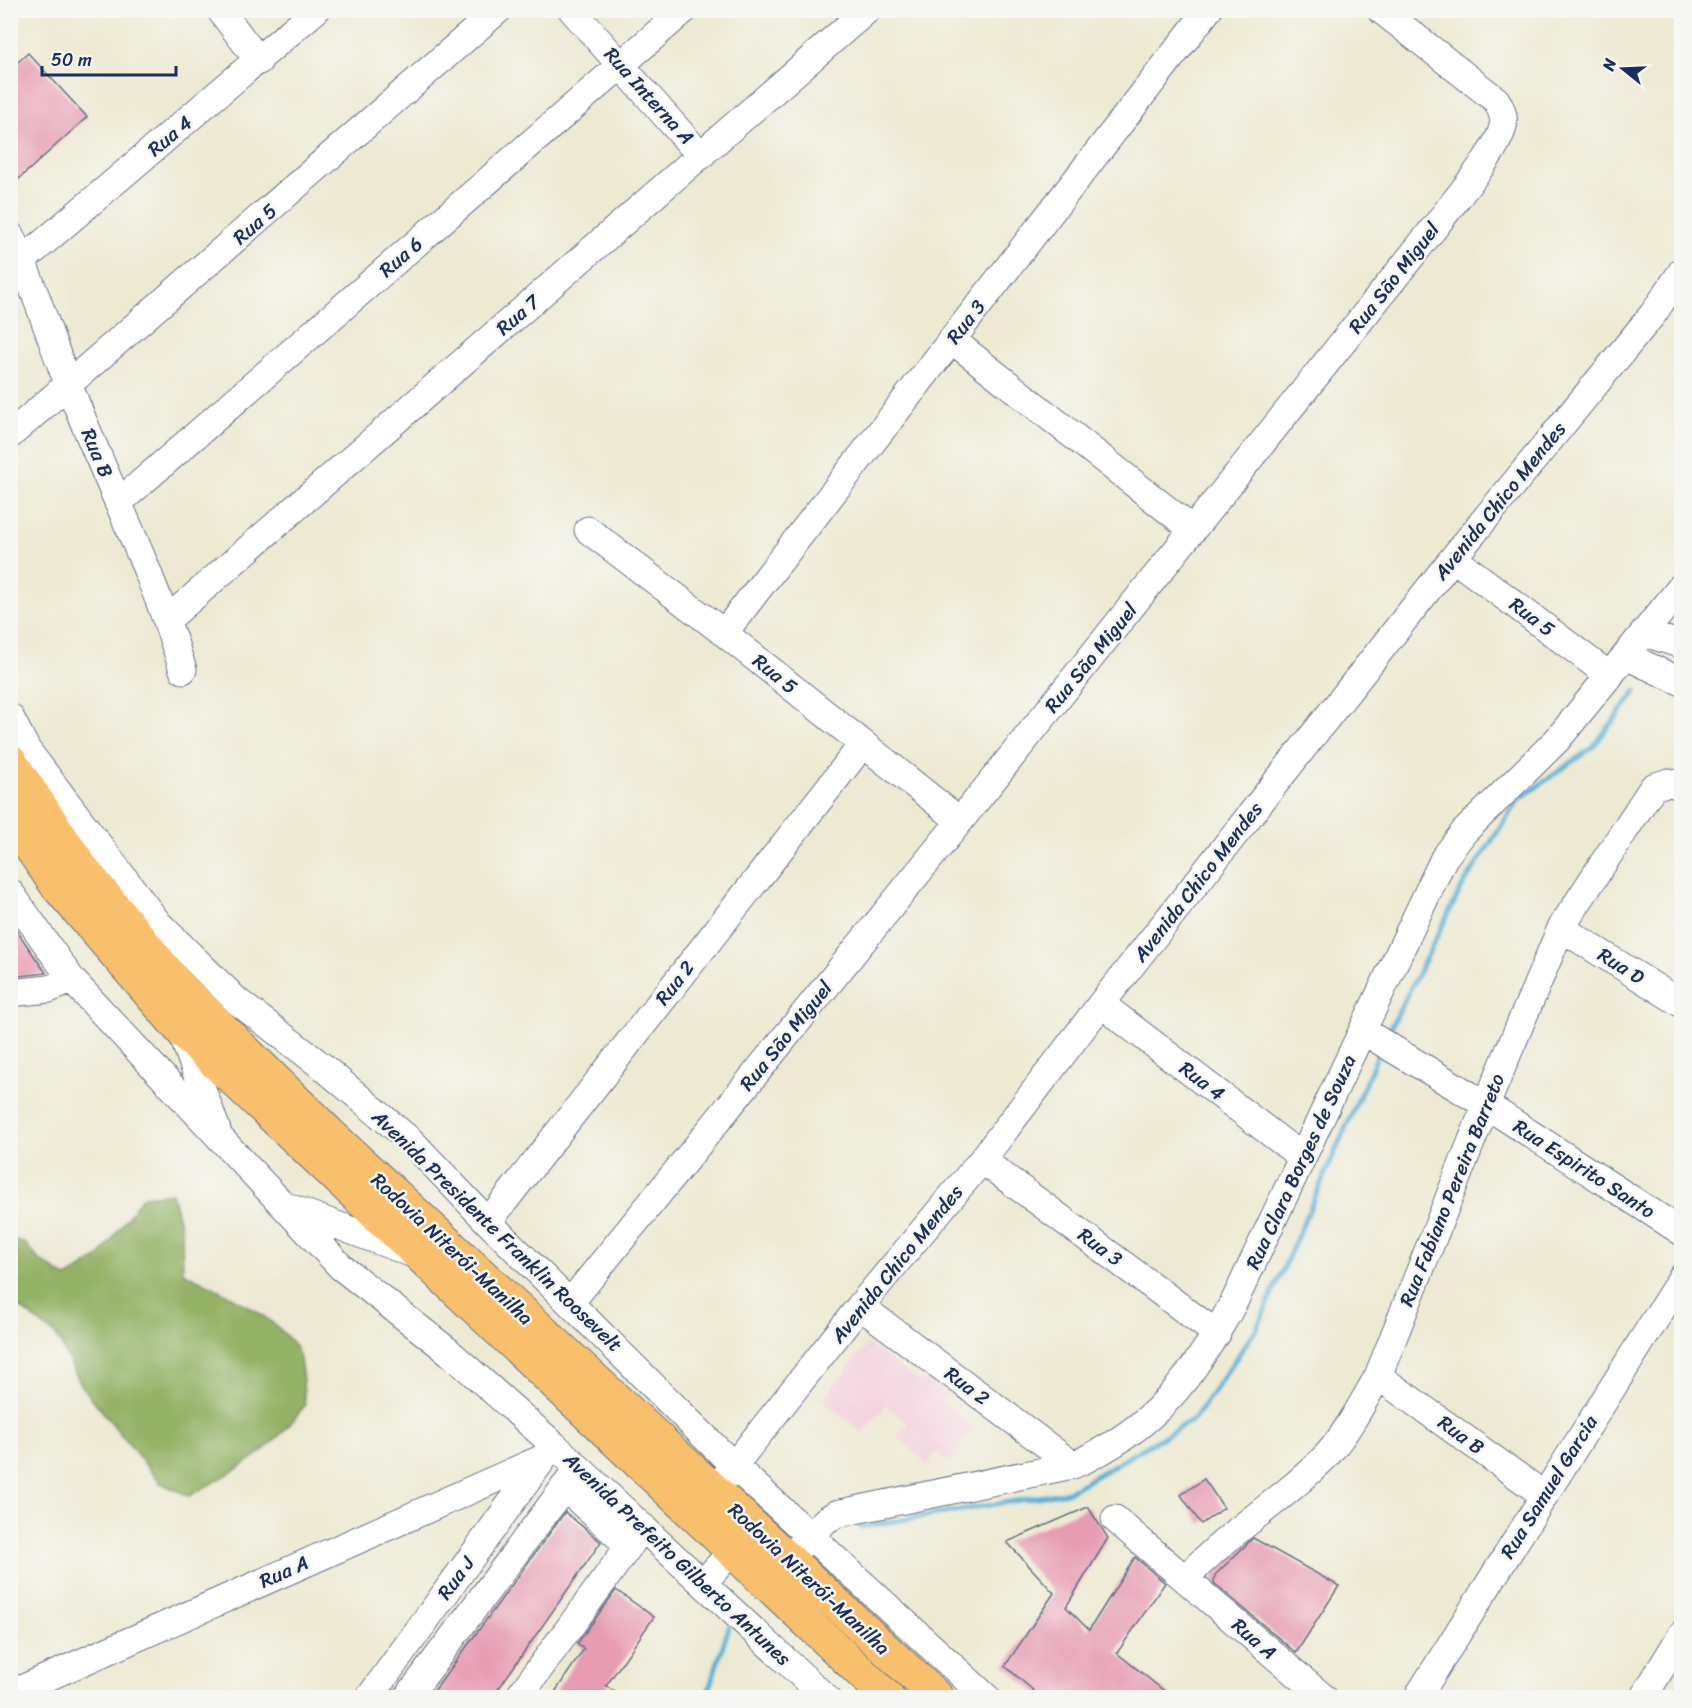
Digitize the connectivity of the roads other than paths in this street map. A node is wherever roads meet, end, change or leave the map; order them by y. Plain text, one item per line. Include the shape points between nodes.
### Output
1 (220, 10) edge
2 (316, 10) edge
3 (498, 10) edge
4 (572, 10) edge
5 (684, 10) edge
6 (867, 10) edge
7 (1208, 10) edge
8 (1388, 16) edge
9 (259, 61) junction
10 (622, 66) junction
11 (701, 156) junction
12 (10, 235) edge
13 (23, 260) junction
14 (1682, 272) edge
15 (952, 340) junction
16 (68, 384) junction
17 (10, 435) edge
18 (118, 503) junction
19 (588, 530) dead end
20 (1193, 530) junction
21 (1453, 558) junction
22 (1682, 586) edge
23 (168, 619) junction
24 (724, 633) junction
25 (1645, 633) junction
26 (1682, 645) edge
27 (1618, 666) junction
28 (183, 670) dead end
29 (1682, 682) edge
30 (10, 717) edge
31 (863, 744) junction
32 (10, 761) edge
33 (1682, 787) edge
34 (10, 818) edge
35 (960, 821) junction
36 (10, 892) edge
37 (1561, 928) junction
38 (72, 980) junction
39 (10, 993) edge
40 (1101, 1004) junction
41 (1682, 1004) edge
42 (226, 1011) junction
43 (181, 1030) junction
44 (1377, 1040) junction
45 (1486, 1105) junction
46 (221, 1142) junction
47 (1302, 1157) junction
48 (982, 1160) junction
49 (280, 1204) junction
50 (488, 1222) junction
51 (1682, 1232) edge
52 (419, 1256) junction
53 (1682, 1277) edge
54 (570, 1303) junction
55 (861, 1306) junction
56 (1217, 1334) junction
57 (1378, 1376) junction
58 (549, 1452) junction
59 (1073, 1465) junction
60 (735, 1466) junction
61 (571, 1478) junction
62 (713, 1492) junction
63 (1544, 1495) junction
64 (1115, 1519) dead end
65 (636, 1537) junction
66 (799, 1548) junction
67 (732, 1551) junction
68 (1185, 1579) junction
69 (703, 1583) junction
70 (1682, 1634) edge
71 (10, 1694) edge
72 (369, 1698) edge
73 (407, 1698) edge
74 (518, 1698) edge
75 (826, 1698) edge
76 (888, 1698) edge
77 (938, 1698) edge
78 (987, 1698) edge
79 (1324, 1698) edge
80 (1416, 1698) edge
81 (1643, 1698) edge

1 - 9 street
2 - 9 street, Rua 4
3 - 16 street, Rua 5
4 - 10 street, Rua Interna A
5 - 10 street, Rua 6
6 - 11 street, Rua 7
7 - 15 street, Rua 3
8 - 20 street, Rua São Miguel via 1496,100 1503,111 1500,134 1438,223
9 - 13 street, Rua 4
10 - 11 street, Rua Interna A
10 - 18 street, Rua 6
11 - 23 street, Rua 7
12 - 13 street, Rua B
13 - 16 street, Rua B
14 - 21 street, Avenida Chico Mendes via 1653,314
15 - 20 street
15 - 24 street, Rua 3
16 - 17 street, Rua 5
16 - 18 street, Rua B
18 - 23 street, Rua B
19 - 24 street, Rua 5
20 - 35 street, Rua São Miguel
21 - 27 street, Rua 5
21 - 40 street, Avenida Chico Mendes
22 - 25 street, Rua Clara Borges de Souza
23 - 28 street, Rua B
24 - 31 street, Rua 5
25 - 26 street
25 - 27 street, Rua Clara Borges de Souza
27 - 29 street, Rua 5
27 - 44 street, Rua Clara Borges de Souza via 1557,740 1464,832 1444,858
30 - 42 street, Avenida Presidente Franklin Roosevelt via 27,750
31 - 35 street, Rua 5
31 - 50 street, Rua 2
32 - 42 highway, Rodovia Niterói-Manilha via 81,868 177,984
33 - 37 street, Rua Fabiano Pereira Barreto via 1669,782 1653,787
34 - 43 highway, Rodovia Niterói-Manilha via 57,886
35 - 54 street, Rua São Miguel
36 - 38 street, Avenida Prefeito Gilberto Antunes
37 - 41 street, Rua D
37 - 45 street, Rua Fabiano Pereira Barreto
38 - 39 street via 49,989
38 - 46 street, Avenida Prefeito Gilberto Antunes
40 - 47 street, Rua 4
40 - 48 street, Avenida Chico Mendes
42 - 50 street, Avenida Presidente Franklin Roosevelt via 323,1066 412,1142
42 - 62 highway, Rodovia Niterói-Manilha via 330,1134
43 - 46 street
43 - 52 highway, Rodovia Niterói-Manilha
44 - 45 street, Rua Espirito Santo
44 - 47 street, Rua Clara Borges de Souza
45 - 51 street, Rua Espirito Santo
45 - 57 street, Rua Fabiano Pereira Barreto
46 - 49 street, Avenida Prefeito Gilberto Antunes
47 - 56 street, Rua Clara Borges de Souza
48 - 55 street, Avenida Chico Mendes
48 - 56 street, Rua 3
49 - 52 street
49 - 58 street, Avenida Prefeito Gilberto Antunes via 341,1267 448,1351
50 - 54 street, Avenida Presidente Franklin Roosevelt
52 - 67 highway, Rodovia Niterói-Manilha
53 - 63 street, Rua Samuel Garcia
54 - 60 street, Avenida Presidente Franklin Roosevelt
55 - 59 street, Rua 2
55 - 60 street, Avenida Chico Mendes
56 - 59 street, Rua Clara Borges de Souza via 1186,1379 1140,1428 1105,1451
57 - 63 street, Rua B
57 - 68 street, Rua Fabiano Pereira Barreto via 1329,1452 1294,1486 1215,1547
58 - 61 street, Avenida Prefeito Gilberto Antunes
58 - 71 street, Rua A
58 - 72 street, Rua J
59 - 66 street, Rua Clara Borges de Souza via 848,1511 826,1520
60 - 62 street, Avenida Chico Mendes
60 - 66 street, Avenida Presidente Franklin Roosevelt
61 - 65 street, Avenida Prefeito Gilberto Antunes
61 - 73 street
62 - 66 highway, Rodovia Niterói-Manilha
63 - 80 street, Rua Samuel Garcia
64 - 68 street, Rua A
65 - 69 street, Avenida Prefeito Gilberto Antunes
65 - 74 street
66 - 77 highway, Rodovia Niterói-Manilha
66 - 78 street, Avenida Presidente Franklin Roosevelt
67 - 69 street
67 - 76 highway, Rodovia Niterói-Manilha
68 - 79 street, Rua A
69 - 75 street, Avenida Prefeito Gilberto Antunes
70 - 81 street

